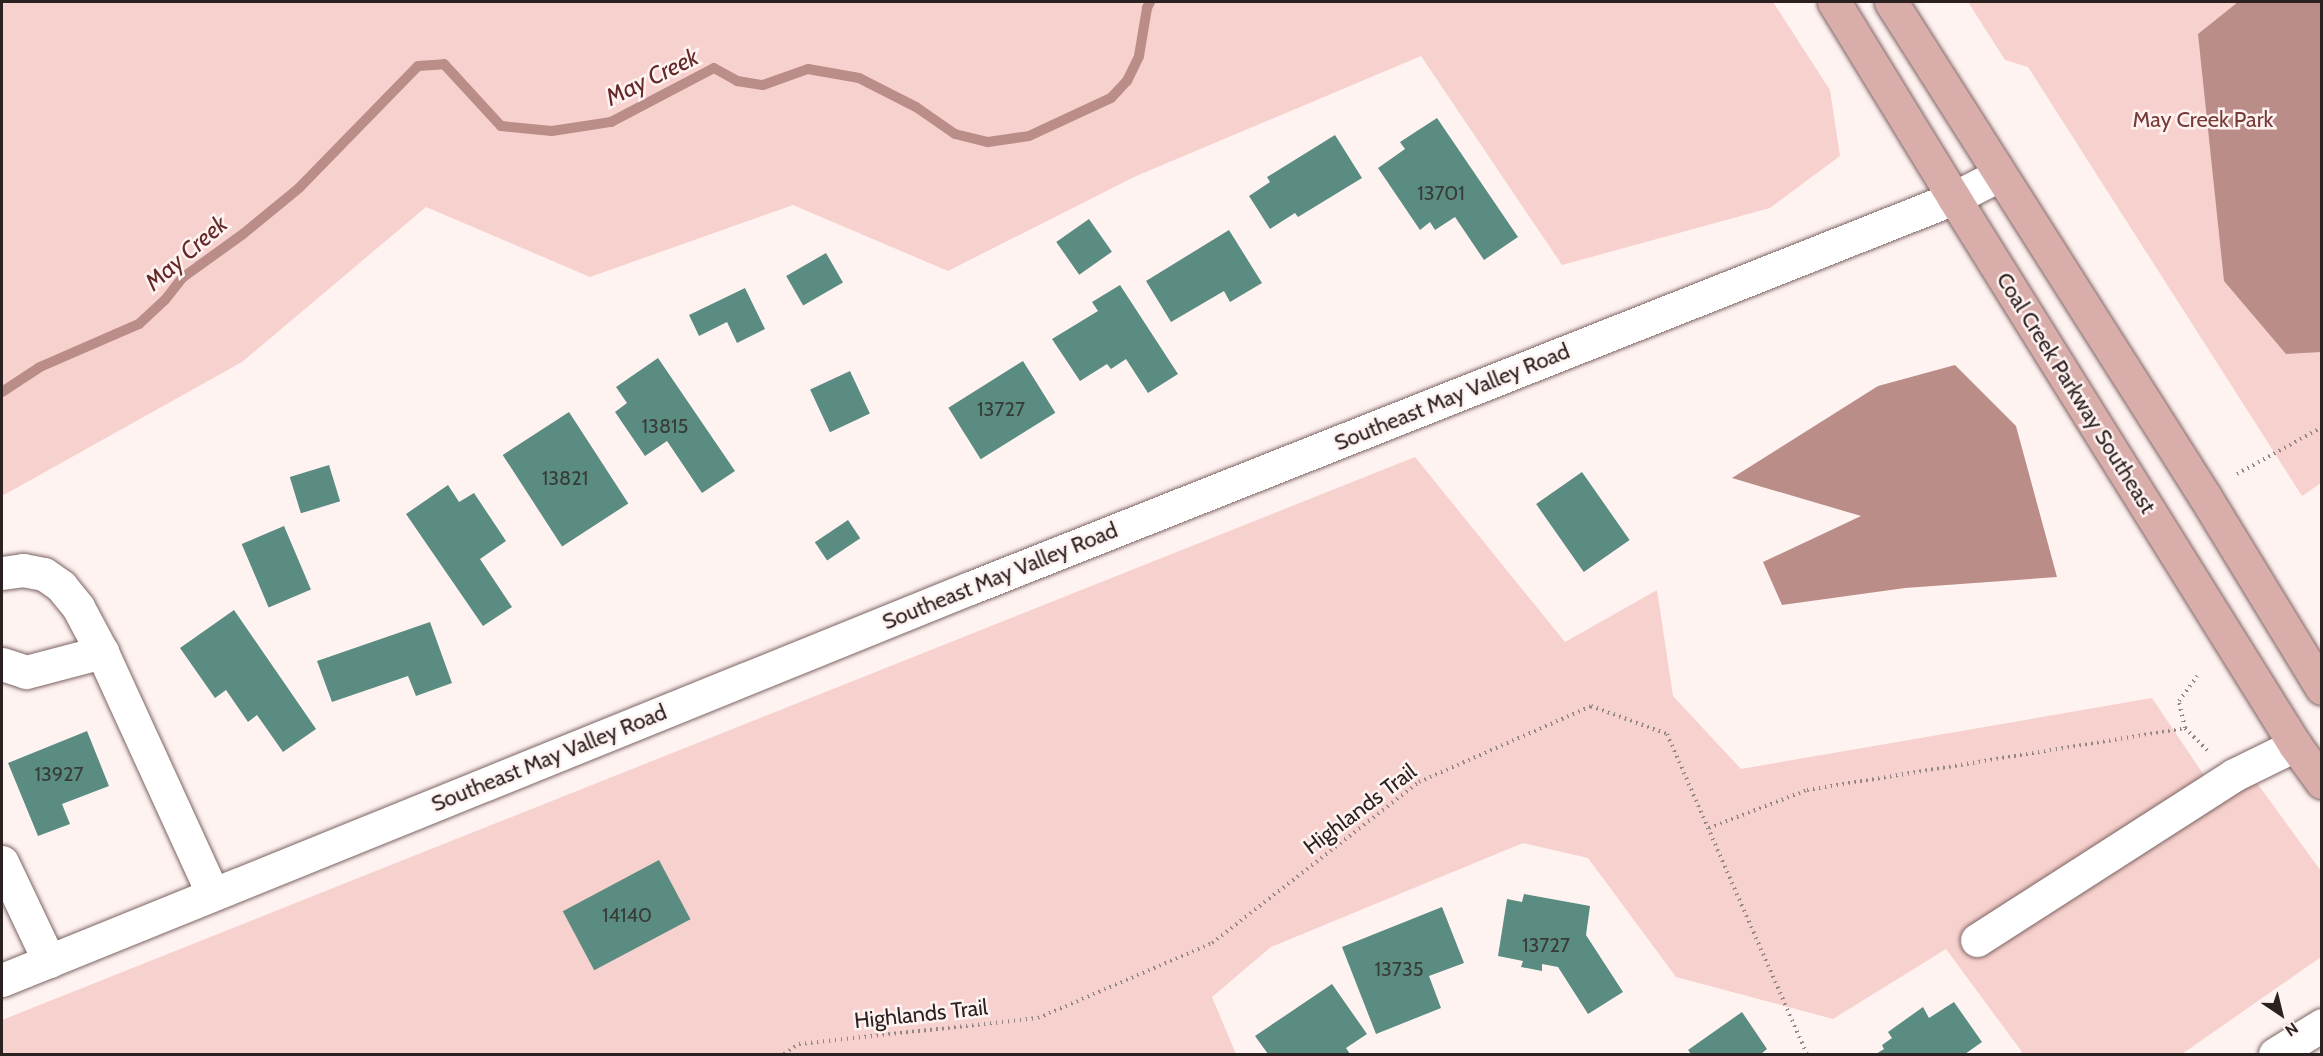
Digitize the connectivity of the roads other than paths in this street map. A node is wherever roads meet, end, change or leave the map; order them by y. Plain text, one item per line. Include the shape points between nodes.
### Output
1 (1834, 2) edge
2 (1891, 2) edge
3 (1999, 175) junction
4 (1954, 198) junction
5 (2, 573) edge
6 (102, 652) junction
7 (2, 664) edge
8 (2322, 688) edge
9 (2295, 745) junction
10 (2322, 782) edge
11 (2, 862) edge
12 (213, 894) junction
13 (1977, 940) dead end
14 (49, 960) junction
15 (2, 980) edge
16 (2322, 1025) edge
17 (2275, 1054) edge

1 - 4 main road, Coal Creek Parkway Southeast
2 - 3 main road
3 - 4 street, Southeast May Valley Road
3 - 8 main road
4 - 9 main road, Coal Creek Parkway Southeast
4 - 12 street, Southeast May Valley Road via 970,588
5 - 6 street via 23,570 44,574 61,586 78,607
6 - 7 street via 26,672
6 - 12 street
9 - 10 main road, Coal Creek Parkway Southeast
9 - 13 street via 2234,775
11 - 14 street
12 - 14 street, Southeast May Valley Road
14 - 15 street, Southeast May Valley Road
16 - 17 street

